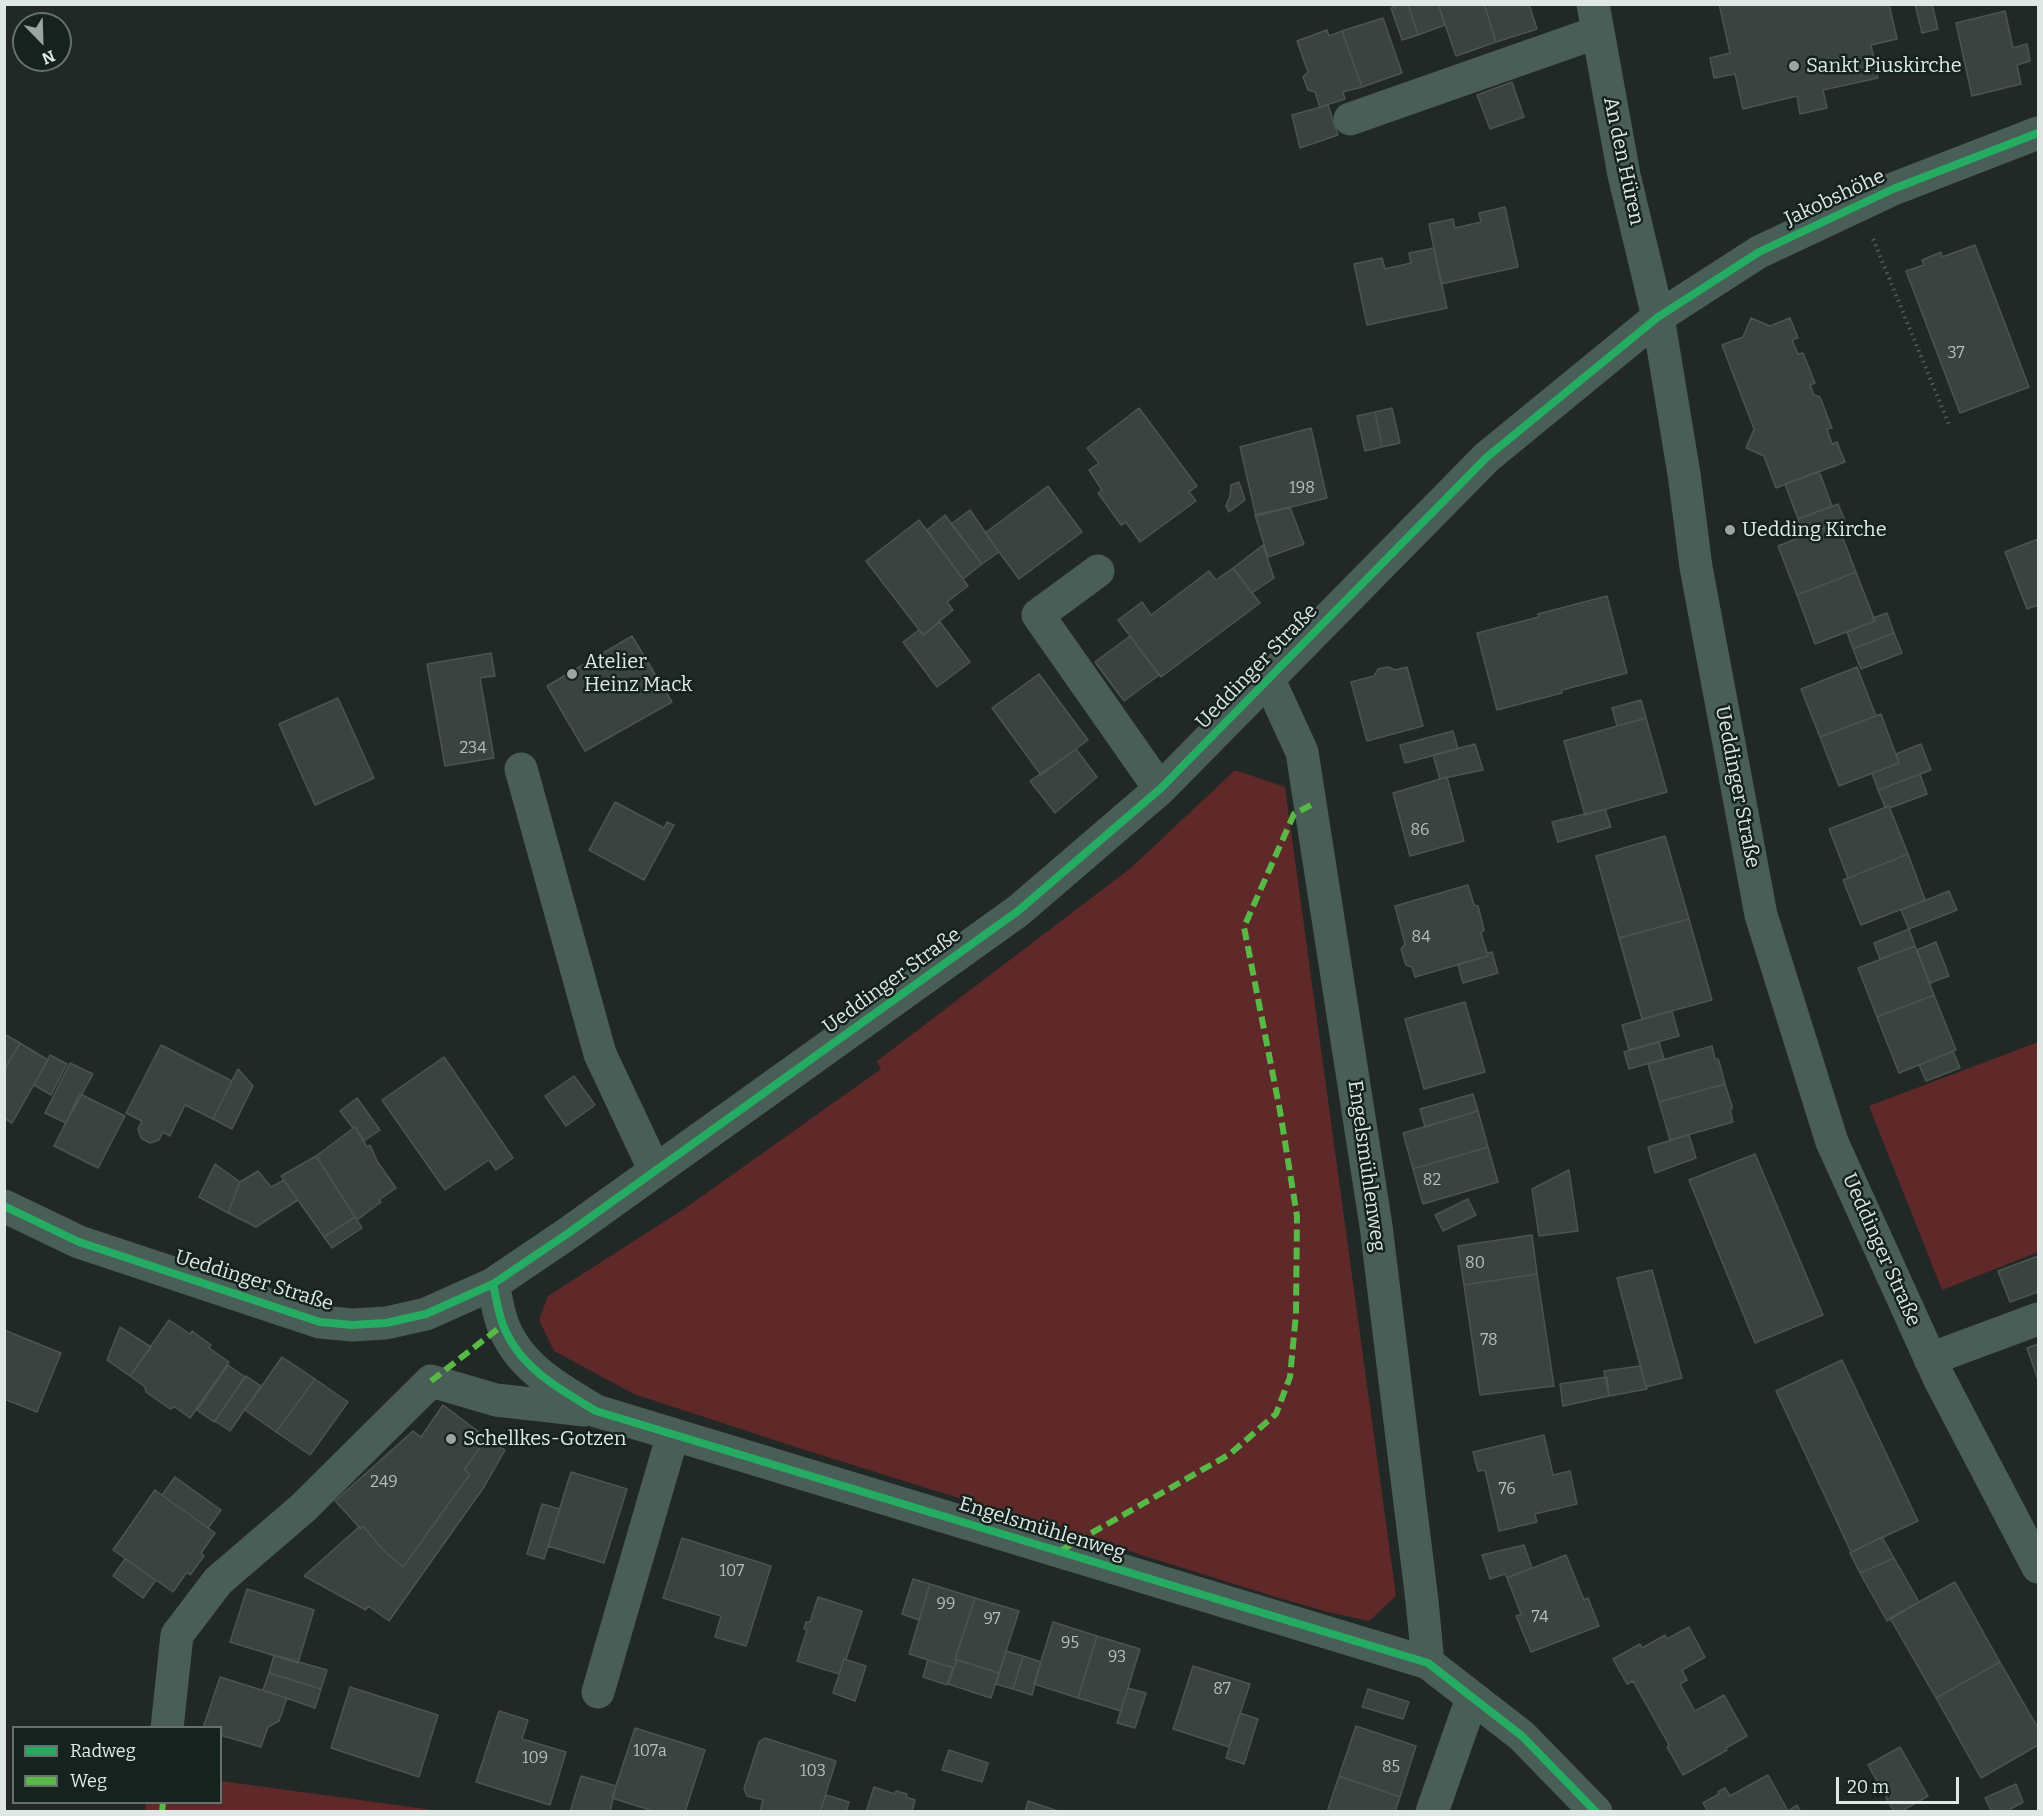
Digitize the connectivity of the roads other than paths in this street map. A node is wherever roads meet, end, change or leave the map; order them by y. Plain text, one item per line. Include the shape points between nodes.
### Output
1 (1595, 18) edge
2 (1350, 119) dead end
3 (2038, 133) edge
4 (1658, 317) junction
5 (1098, 571) dead end
6 (1268, 678) junction
7 (521, 769) dead end
8 (1160, 789) junction
9 (656, 1171) junction
10 (4, 1206) edge
11 (493, 1284) junction
12 (2038, 1319) edge
13 (1930, 1359) junction
14 (596, 1411) junction
15 (672, 1434) junction
16 (2038, 1567) edge
17 (1428, 1663) junction
18 (598, 1692) dead end
19 (1473, 1698) junction
20 (167, 1726) edge
21 (1432, 1812) edge
22 (1596, 1812) edge

1 - 2 street
1 - 4 street, An den Hüren via 1624,174
3 - 4 street, Jakobshöhe via 1893,189 1759,252
4 - 6 street, Ueddinger Straße via 1487,457
4 - 13 street, Ueddinger Straße via 1696,567 1761,915 1832,1142
5 - 8 street via 1038,615
6 - 8 street, Ueddinger Straße
6 - 17 street, Engelsmühlenweg via 1302,752 1376,1226
7 - 9 street via 600,1054
8 - 9 street, Ueddinger Straße via 1018,911
9 - 11 street, Ueddinger Straße
10 - 11 street, Ueddinger Straße via 79,1242 320,1322 386,1323 426,1314
11 - 14 street, Engelsmühlenweg via 503,1325 517,1352 550,1384
12 - 13 street
13 - 16 street, Ueddinger Straße
14 - 15 street, Engelsmühlenweg
14 - 20 street via 496,1400 431,1381 303,1508 218,1581 177,1635
15 - 17 street, Engelsmühlenweg
15 - 18 street
17 - 19 street, Engelsmühlenweg
19 - 21 street
19 - 22 street, Engelsmühlenweg via 1522,1736

